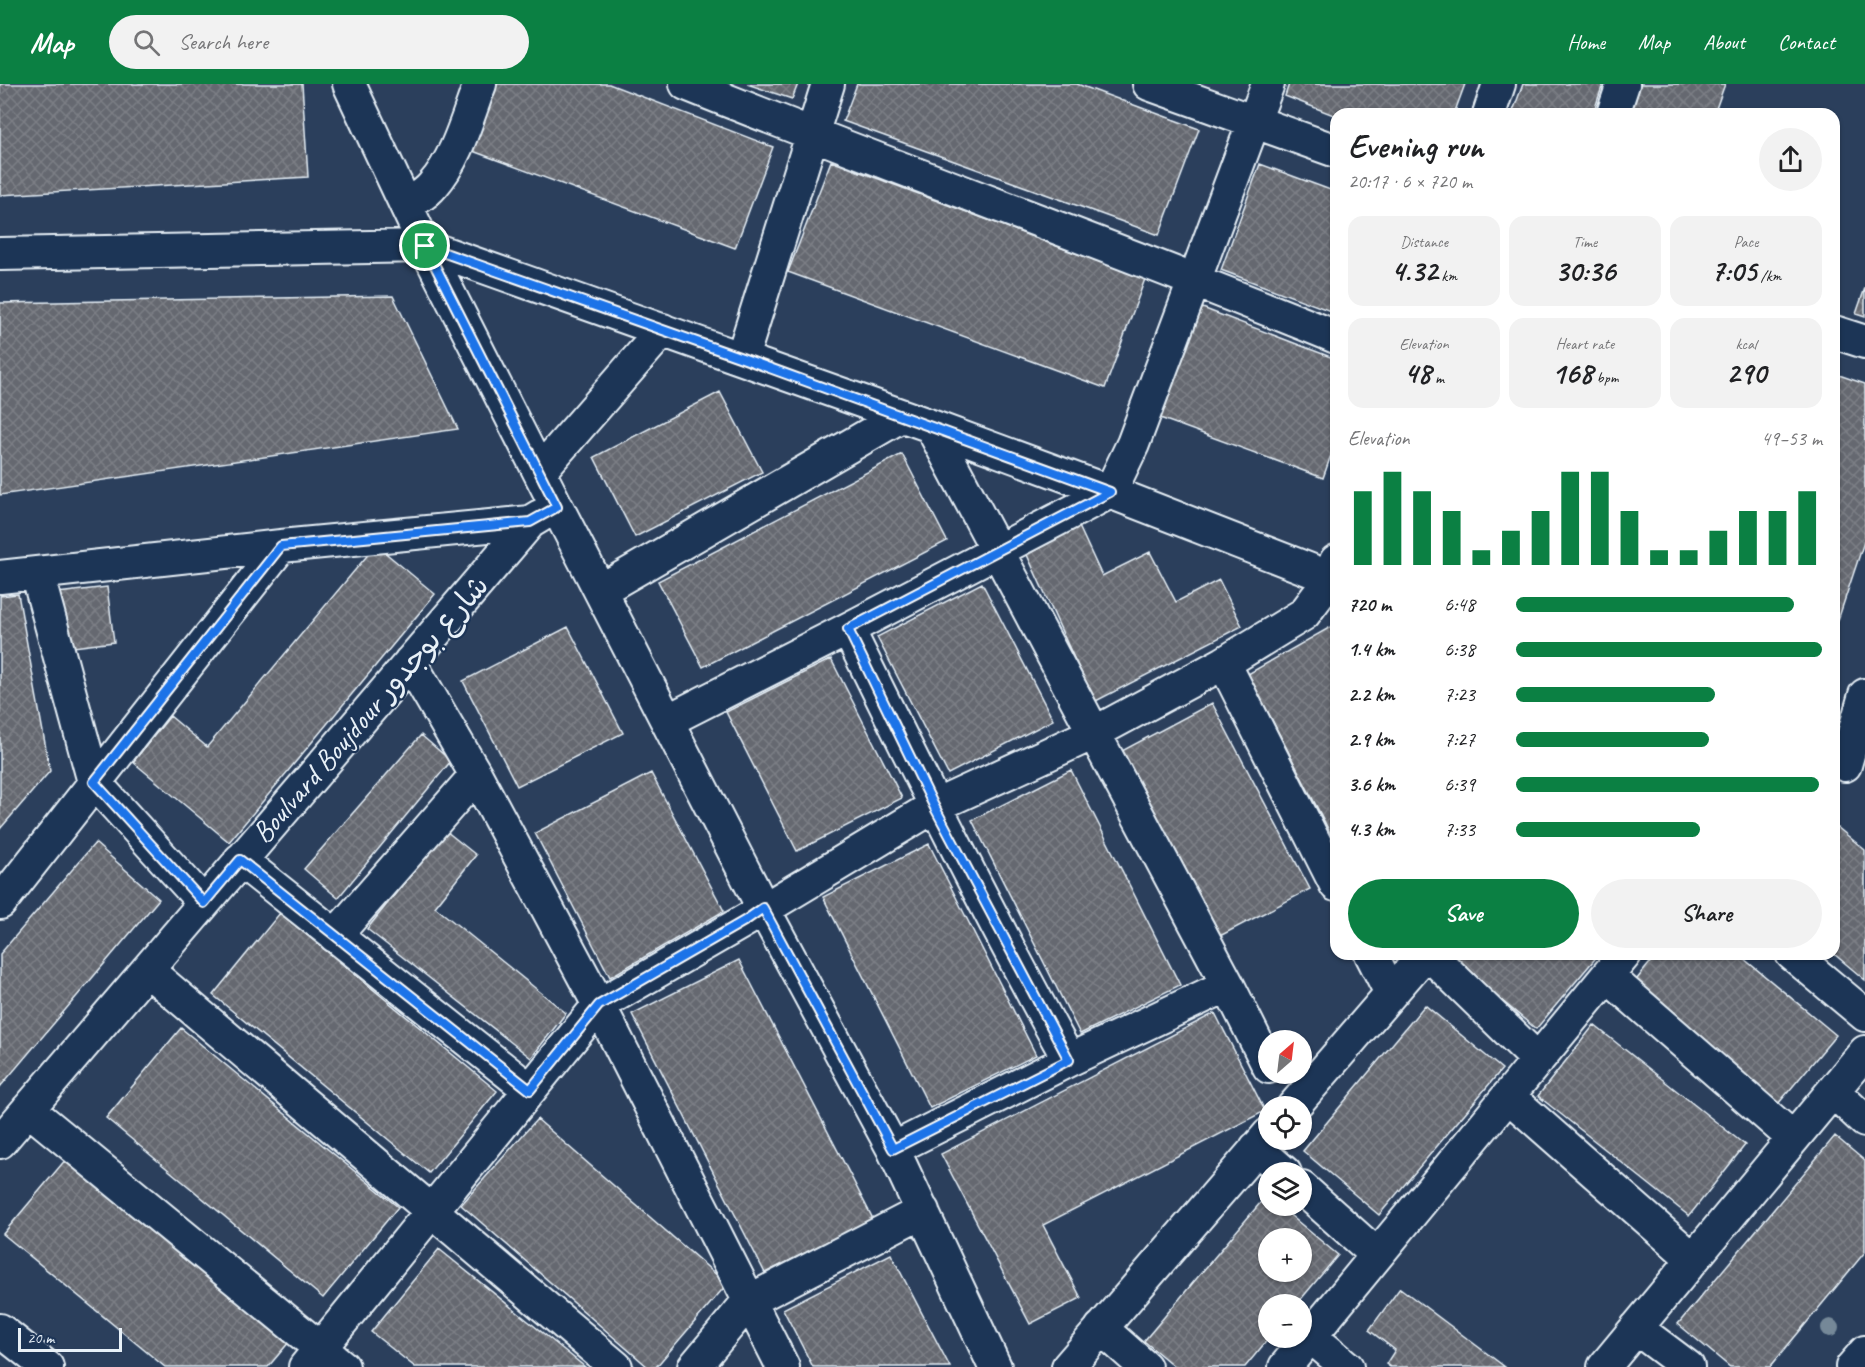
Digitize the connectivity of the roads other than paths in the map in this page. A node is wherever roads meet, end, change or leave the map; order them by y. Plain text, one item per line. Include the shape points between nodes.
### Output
1 (349, 84) edge
2 (480, 84) edge
3 (686, 84) edge
4 (828, 84) edge
5 (1149, 84) edge
6 (1268, 84) edge
7 (1499, 84) edge
8 (1623, 84) edge
9 (1491, 108) edge
10 (1615, 108) edge
11 (1253, 120) junction
12 (811, 135) junction
13 (1330, 149) edge
14 (407, 206) junction
15 (425, 246) junction
16 (0, 254) edge
17 (1195, 280) junction
18 (663, 330) junction
19 (1330, 335) edge
20 (742, 358) junction
21 (901, 416) junction
22 (931, 426) junction
23 (540, 471) junction
24 (1110, 492) junction
25 (557, 507) junction
26 (530, 522) junction
27 (281, 546) junction
28 (997, 551) junction
29 (1330, 571) edge
30 (37, 573) junction
31 (0, 577) edge
32 (1330, 580) edge
33 (601, 590) junction
34 (848, 629) junction
35 (410, 662) junction
36 (1224, 663) junction
37 (1865, 695) edge
38 (667, 721) junction
39 (1094, 733) junction
40 (1848, 766) edge
41 (476, 775) junction
42 (94, 782) junction
43 (934, 806) junction
44 (240, 860) junction
45 (1330, 873) edge
46 (0, 903) edge
47 (204, 903) junction
48 (763, 908) junction
49 (335, 936) junction
50 (1374, 960) edge
51 (1421, 960) edge
52 (1433, 960) edge
53 (1799, 960) edge
54 (1616, 965) edge
55 (147, 970) junction
56 (1228, 985) junction
57 (1391, 993) junction
58 (599, 1005) junction
59 (1865, 1015) edge
60 (1258, 1045) edge
61 (1865, 1052) edge
62 (1069, 1060) junction
63 (1538, 1060) junction
64 (530, 1090) junction
65 (1833, 1090) junction
66 (1301, 1096) edge
67 (1508, 1096) junction
68 (28, 1109) junction
69 (1865, 1121) edge
70 (1793, 1138) junction
71 (0, 1142) edge
72 (1258, 1147) edge
73 (893, 1149) junction
74 (1312, 1197) edge
75 (432, 1211) junction
76 (923, 1211) junction
77 (1377, 1255) junction
78 (1693, 1259) junction
79 (749, 1301) junction
80 (1101, 1328) junction
81 (1636, 1328) junction
82 (0, 1330) edge
83 (1312, 1334) edge
84 (1312, 1338) edge
85 (1300, 1348) edge
86 (1865, 1352) edge
87 (322, 1361) edge
88 (47, 1367) edge
89 (616, 1367) edge
90 (693, 1367) edge
91 (783, 1367) edge
92 (995, 1367) edge
93 (1068, 1367) edge
94 (1145, 1367) edge
95 (1285, 1367) edge
96 (1347, 1367) edge
97 (1604, 1367) edge
98 (1688, 1367) edge
99 (1852, 1367) edge

1 - 14 street
2 - 14 street via 445,168 434,184
3 - 12 street
4 - 12 street
5 - 11 street
6 - 11 street
7 - 9 street
8 - 10 street
11 - 13 street
11 - 17 street
12 - 17 street
12 - 20 street
14 - 15 street
15 - 16 street
15 - 18 street
15 - 23 street
17 - 19 street
17 - 24 street via 1133,444
18 - 20 street
18 - 23 street
20 - 21 street
21 - 22 street
21 - 33 street
22 - 24 street
22 - 28 street
23 - 25 street
24 - 28 street
24 - 29 street
25 - 26 street
25 - 33 street
26 - 27 street
26 - 35 street, Boulvard Boujdour شارع بوجدور
27 - 30 street
27 - 42 street
28 - 34 street
28 - 39 street
30 - 31 street
30 - 42 street
32 - 36 street via 1304,614
33 - 38 street
34 - 38 street
34 - 43 street
35 - 41 street
35 - 44 street, Boulvard Boujdour شارع بوجدور
36 - 39 street
36 - 45 street
37 - 40 street
38 - 48 street
39 - 43 street
39 - 56 street
41 - 49 street
41 - 58 street
42 - 46 street
42 - 47 street
43 - 48 street
43 - 62 street
44 - 47 street, Boulvard Boujdour شارع بوجدور
44 - 49 street
47 - 55 street, Boulvard Boujdour شارع بوجدور
48 - 58 street
48 - 73 street
49 - 64 street
50 - 57 street
51 - 57 street
52 - 63 street
53 - 59 street
54 - 63 street
54 - 70 street
55 - 68 street, Boulvard Boujdour شارع بوجدور
55 - 75 street
56 - 60 street
56 - 62 street
57 - 66 street
58 - 64 street
58 - 79 street
61 - 65 street
62 - 73 street
63 - 67 street
64 - 75 street
65 - 69 street
65 - 70 street
67 - 77 street
67 - 78 street
68 - 71 street, Boulvard Boujdour شارع بوجدور
68 - 87 street
70 - 78 street
72 - 80 street
73 - 76 street
74 - 77 street
75 - 87 street
75 - 89 street
76 - 79 street
76 - 92 street
77 - 83 street
78 - 81 street
79 - 90 street
79 - 91 street
80 - 93 street
80 - 94 street
81 - 97 street
81 - 98 street
82 - 88 street
84 - 96 street
85 - 95 street
86 - 99 street

